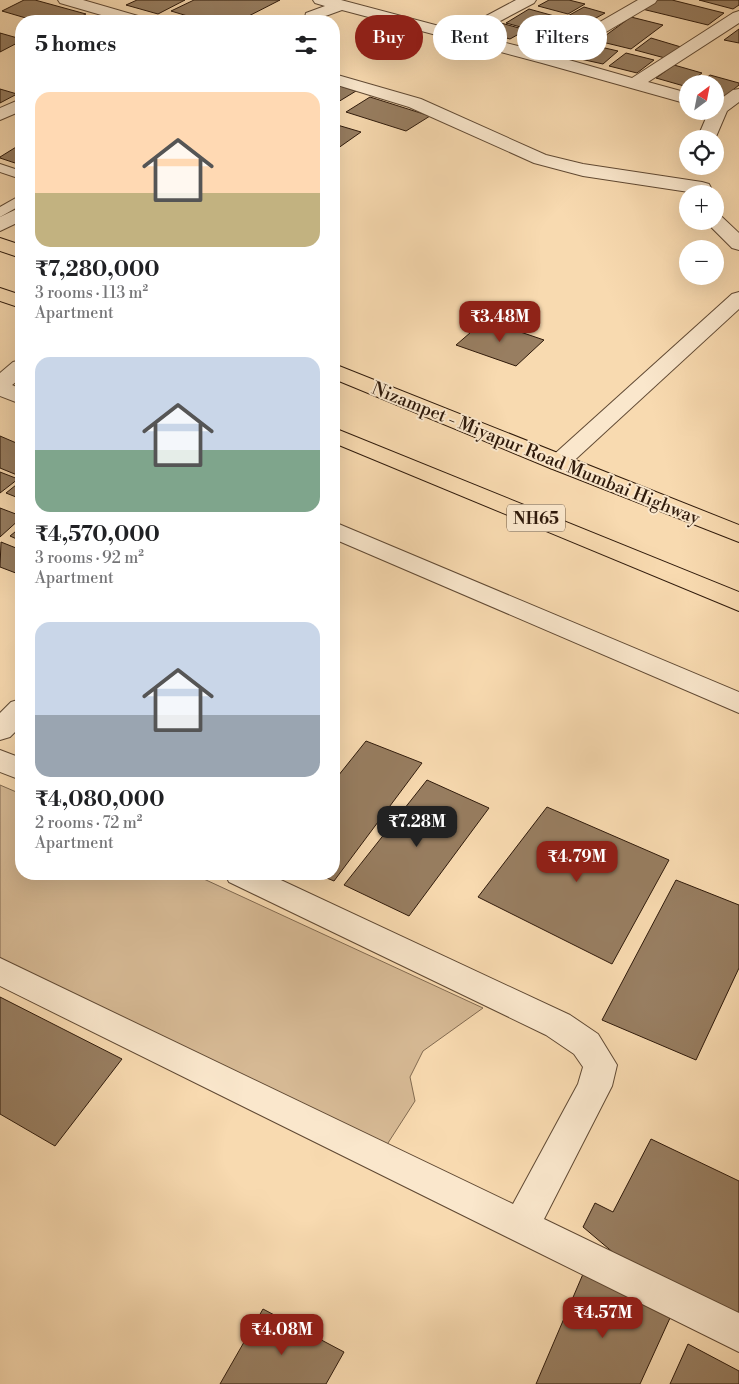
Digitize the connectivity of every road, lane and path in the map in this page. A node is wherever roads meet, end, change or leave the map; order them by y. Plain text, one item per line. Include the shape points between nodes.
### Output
1 (66, 0) edge
2 (321, 0) edge
3 (528, 0) edge
4 (649, 0) edge
5 (341, 5) junction
6 (118, 15) edge
7 (315, 15) edge
8 (500, 15) edge
9 (739, 16) edge
10 (607, 25) edge
11 (433, 29) edge
12 (548, 60) edge
13 (340, 81) edge
14 (634, 84) junction
15 (739, 94) edge
16 (679, 96) edge
17 (724, 104) edge
18 (15, 107) edge
19 (724, 110) edge
20 (739, 114) edge
21 (0, 115) edge
22 (0, 168) edge
23 (15, 173) edge
24 (679, 187) edge
25 (15, 203) edge
26 (0, 213) edge
27 (15, 216) edge
28 (0, 225) edge
29 (724, 230) edge
30 (0, 244) edge
31 (739, 244) edge
32 (15, 250) edge
33 (0, 294) edge
34 (739, 298) edge
35 (15, 300) edge
36 (15, 372) edge
37 (340, 373) edge
38 (0, 384) edge
39 (0, 388) edge
40 (15, 394) edge
41 (340, 436) edge
42 (558, 463) junction
43 (340, 533) edge
44 (739, 534) edge
45 (739, 602) edge
46 (739, 703) edge
47 (15, 715) edge
48 (0, 730) edge
49 (0, 760) edge
50 (15, 767) edge
51 (253, 880) edge
52 (0, 971) edge
53 (521, 1226) junction
54 (739, 1333) edge

1 - 6 street
2 - 5 street
3 - 8 street
4 - 10 street
5 - 7 street
5 - 11 street
9 - 14 street
12 - 14 street
13 - 24 street via 415,104 540,159
14 - 16 street
15 - 17 street
18 - 21 street
19 - 20 street
22 - 23 lane
25 - 26 lane
27 - 28 street
29 - 31 street
30 - 32 highway
33 - 35 highway
34 - 42 street
36 - 38 street
37 - 42 highway, Nizampet - Miyapur Road Mumbai Highway
39 - 40 street
41 - 45 highway, NH65
42 - 44 highway, Nizampet - Miyapur Road Mumbai Highway
43 - 46 street
47 - 48 street
49 - 50 street
51 - 53 street via 558,1025 586,1044 600,1064 595,1086
52 - 53 street
53 - 54 street

